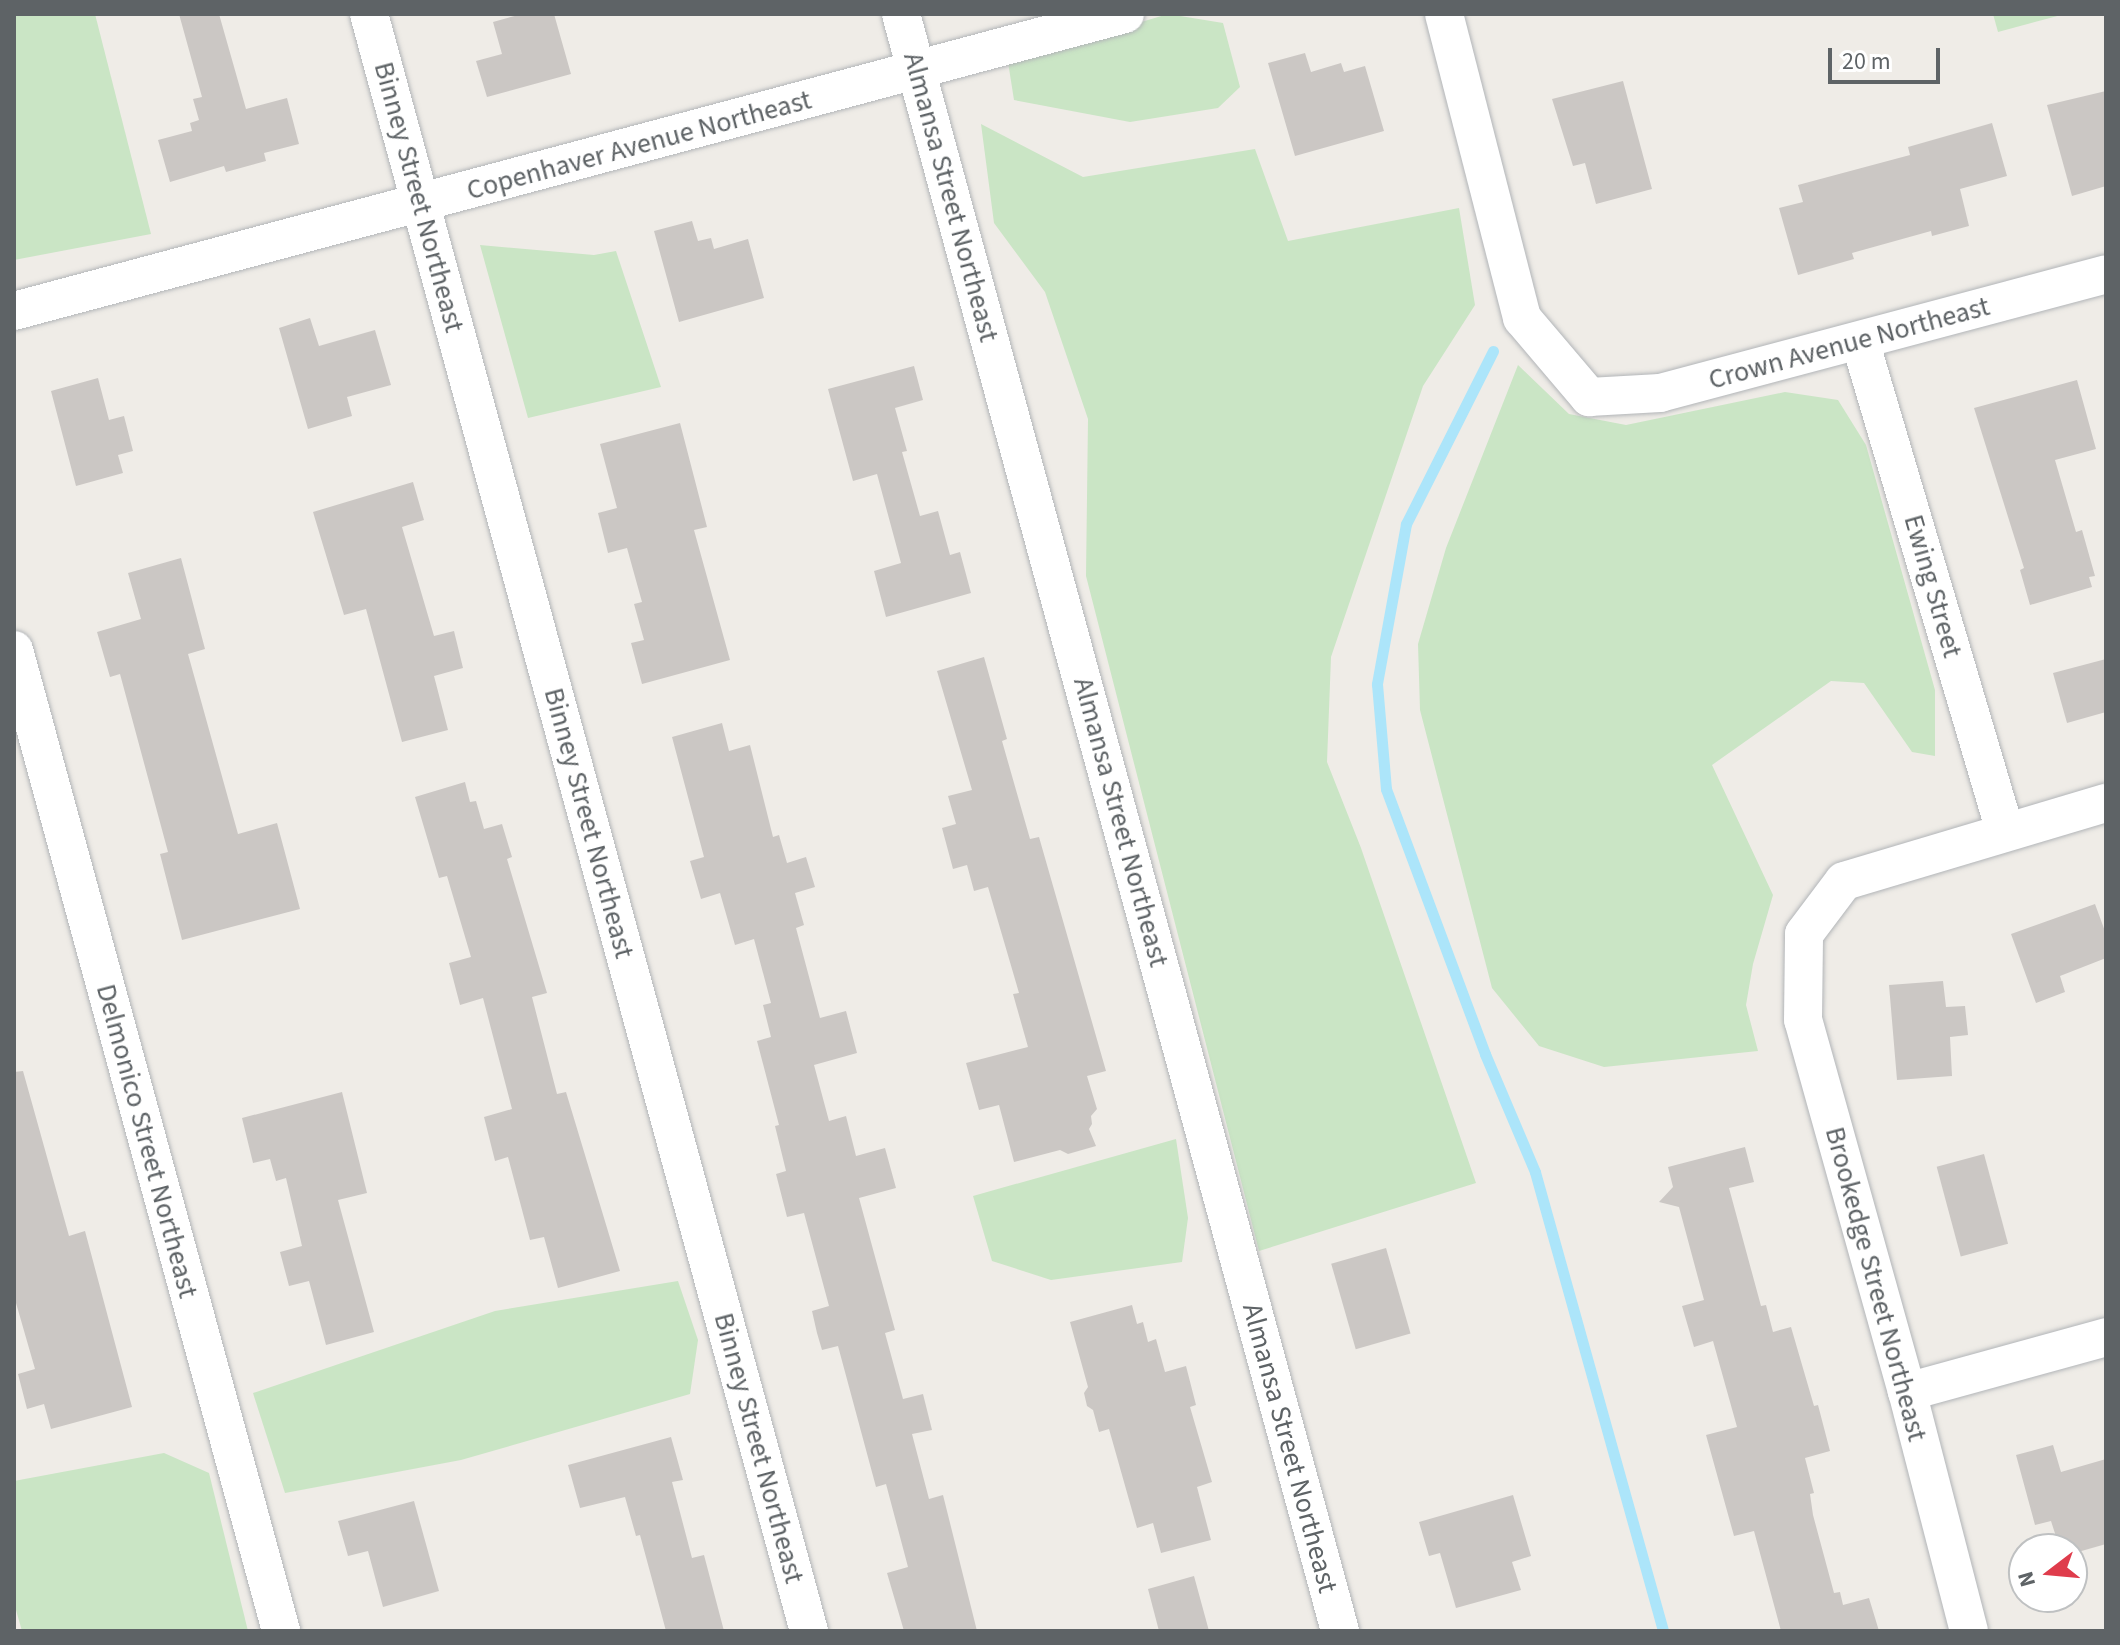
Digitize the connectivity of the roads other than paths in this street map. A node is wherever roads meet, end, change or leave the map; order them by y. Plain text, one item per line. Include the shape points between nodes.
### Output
1 (369, 14) edge
2 (901, 14) edge
3 (1125, 14) edge
4 (1444, 14) edge
5 (917, 72) junction
6 (420, 203) junction
7 (2106, 274) edge
8 (14, 311) edge
9 (1860, 341) junction
10 (14, 650) edge
11 (2106, 803) edge
12 (2005, 831) junction
13 (2106, 1337) edge
14 (1907, 1392) junction
15 (281, 1631) edge
16 (809, 1631) edge
17 (1340, 1631) edge
18 (1969, 1631) edge

1 - 6 street, Binney Street Northeast
2 - 5 street, Almansa Street Northeast
3 - 5 street, Copenhaver Avenue Northeast
4 - 9 street, Crown Avenue Northeast via 1522,318 1589,397 1660,393
5 - 6 street, Copenhaver Avenue Northeast
5 - 17 street, Almansa Street Northeast
6 - 8 street, Copenhaver Avenue Northeast
6 - 16 street, Binney Street Northeast
7 - 9 street, Crown Avenue Northeast
9 - 12 street, Ewing Street
10 - 15 street, Delmonico Street Northeast
11 - 12 street
12 - 14 street, Brookedge Street Northeast via 1844,881 1804,934 1803,1020
13 - 14 street
14 - 18 street, Brookedge Street Northeast

